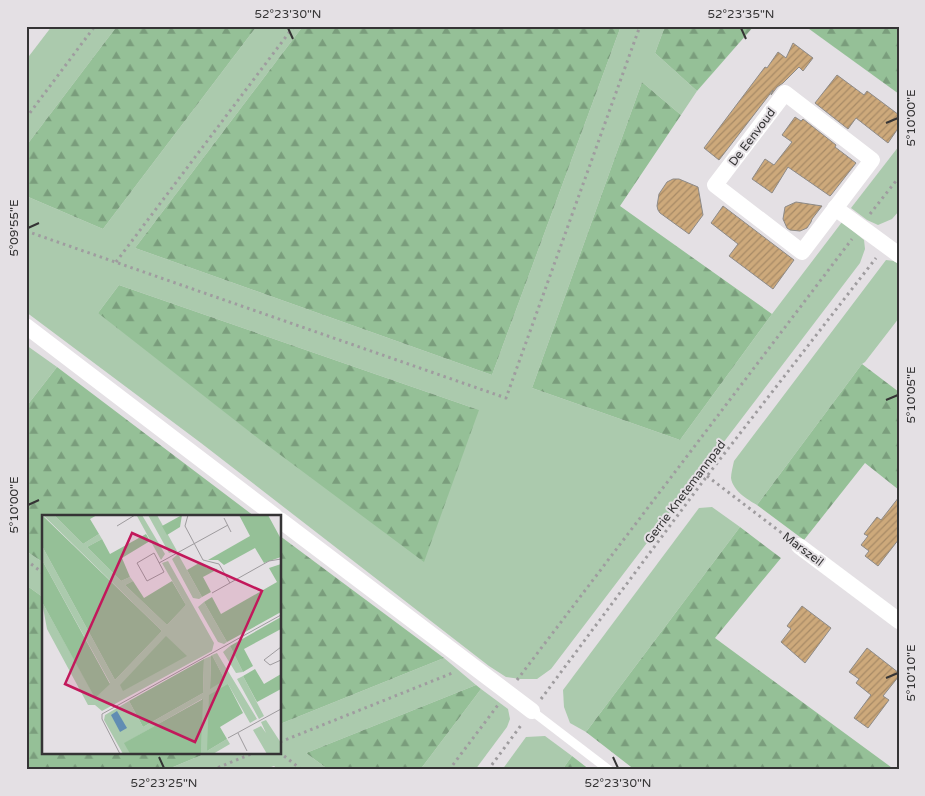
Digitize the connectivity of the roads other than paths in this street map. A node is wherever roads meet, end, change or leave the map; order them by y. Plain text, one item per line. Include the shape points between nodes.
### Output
1 (835, 208) junction
2 (892, 250) edge
3 (26, 326) edge
4 (274, 515) edge
5 (281, 521) edge
6 (799, 546) road end
7 (896, 614) edge
8 (532, 711) joint
9 (609, 770) edge

1 - 1 street, De Eenvoud via 872,160 785,93 715,185 802,252
1 - 2 street
3 - 4 street
5 - 8 street
6 - 7 street, Marszeil
8 - 9 lane

